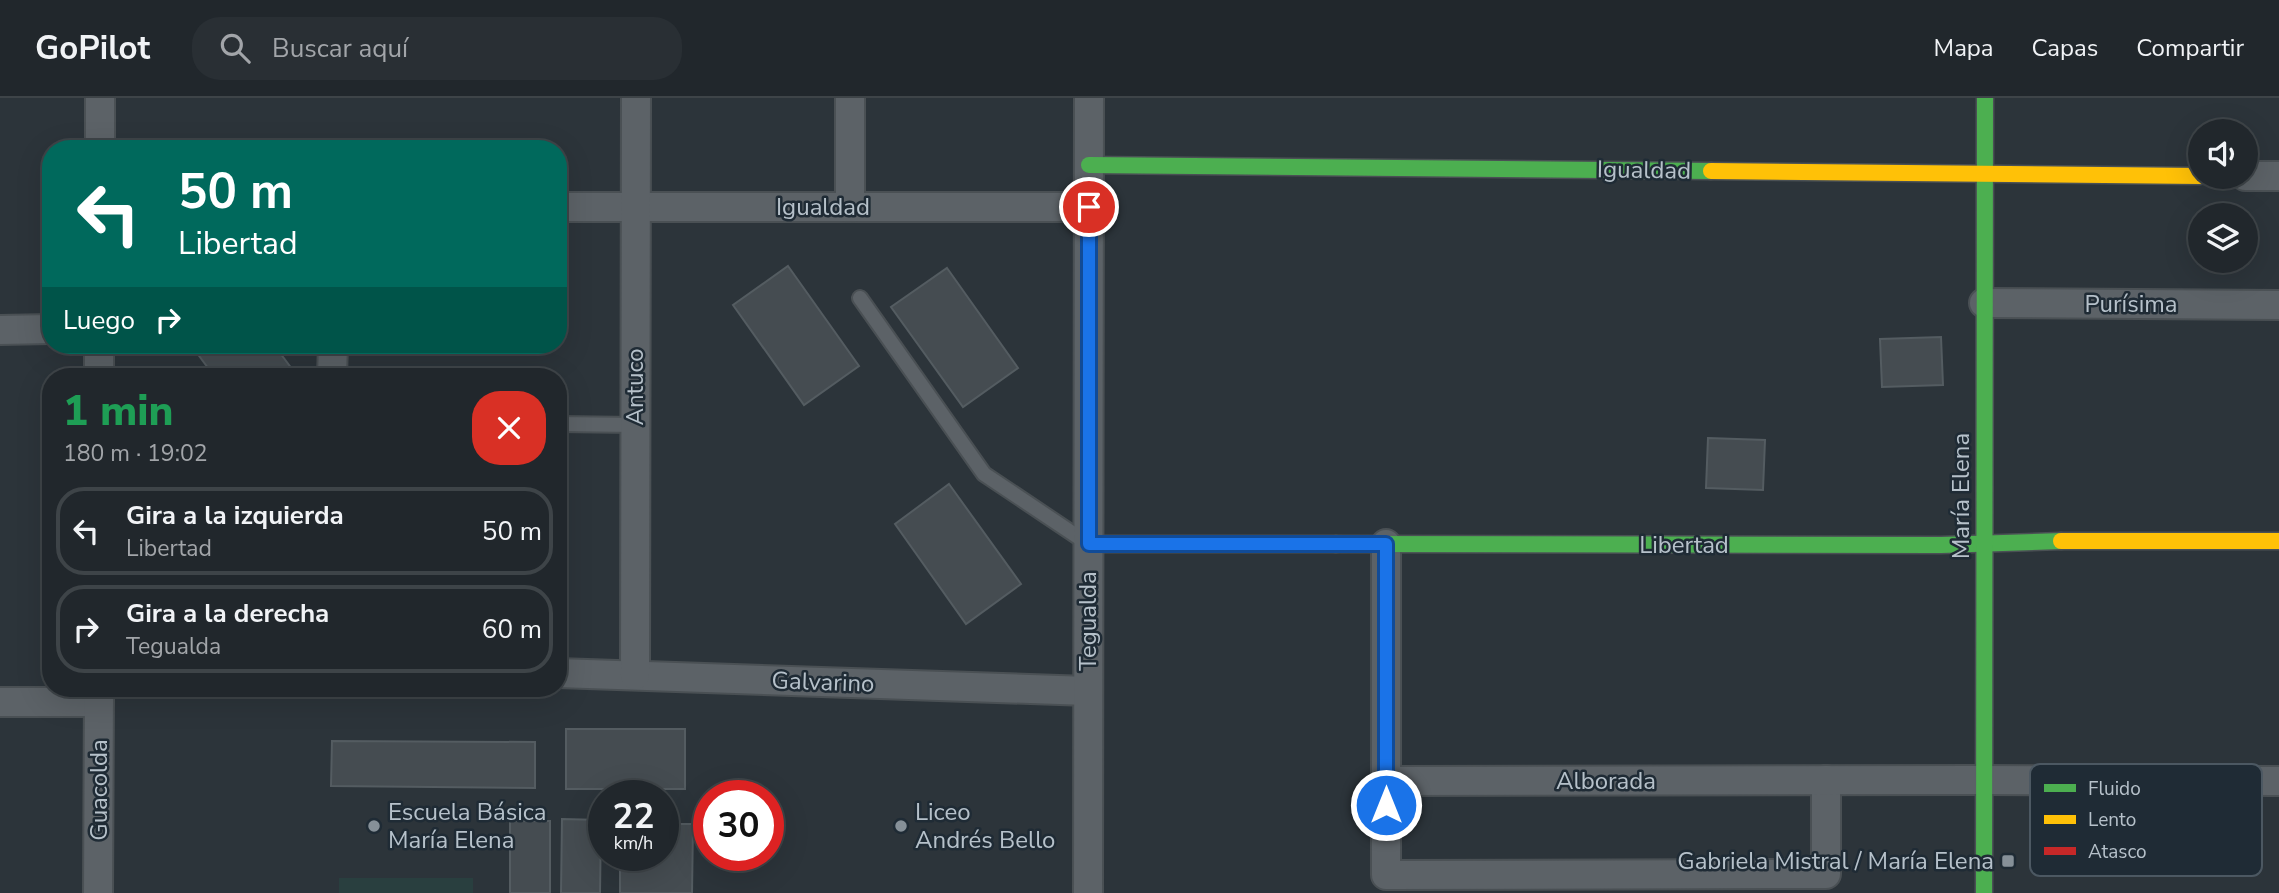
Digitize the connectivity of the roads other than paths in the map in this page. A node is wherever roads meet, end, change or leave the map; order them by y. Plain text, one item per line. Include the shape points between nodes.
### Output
1 (100, 98) edge
2 (636, 98) edge
3 (850, 98) edge
4 (1089, 98) edge
5 (1985, 98) edge
6 (100, 140) edge
7 (1089, 165) junction
8 (1984, 173) junction
9 (2188, 176) edge
10 (2258, 176) edge
11 (2279, 176) edge
12 (567, 207) edge
13 (636, 207) junction
14 (850, 207) junction
15 (1089, 207) junction
16 (859, 298) dead end
17 (1984, 303) junction
18 (2279, 305) edge
19 (42, 329) edge
20 (0, 330) edge
21 (567, 424) edge
22 (635, 425) junction
23 (2279, 541) edge
24 (1984, 543) junction
25 (1089, 544) junction
26 (1386, 544) junction
27 (567, 673) edge
28 (635, 676) junction
29 (1088, 691) junction
30 (71, 697) edge
31 (99, 697) edge
32 (0, 702) edge
33 (1826, 780) junction
34 (1984, 780) junction
35 (2030, 780) edge
36 (1386, 782) junction
37 (98, 893) edge
38 (1088, 893) edge
39 (1984, 893) edge

1 - 6 street
2 - 13 street, Antuco
3 - 14 street
4 - 7 street, Tegualda
5 - 8 street, María Elena
7 - 8 street, Igualdad
7 - 15 street, Tegualda
8 - 9 street, Igualdad
8 - 17 street, María Elena
10 - 11 street
12 - 13 street, Igualdad
13 - 14 street, Igualdad
13 - 22 street, Antuco
14 - 15 street, Igualdad
15 - 25 street, Tegualda
16 - 25 lane via 984,474
17 - 18 street, Purísima
17 - 24 street, María Elena
19 - 20 street
21 - 22 lane
22 - 28 street, Antuco
23 - 24 street, Libertad
24 - 26 street, Libertad
24 - 34 street, María Elena
25 - 26 street, Libertad
25 - 29 street, Tegualda
26 - 36 street
27 - 28 street, Galvarino
28 - 29 street, Galvarino
29 - 38 street, Tegualda
30 - 32 street
31 - 37 street, Guacolda
33 - 34 street, Alborada
33 - 36 street, Alborada
33 - 36 street via 1826,874 1387,875
34 - 35 street, Alborada
34 - 39 street, María Elena

